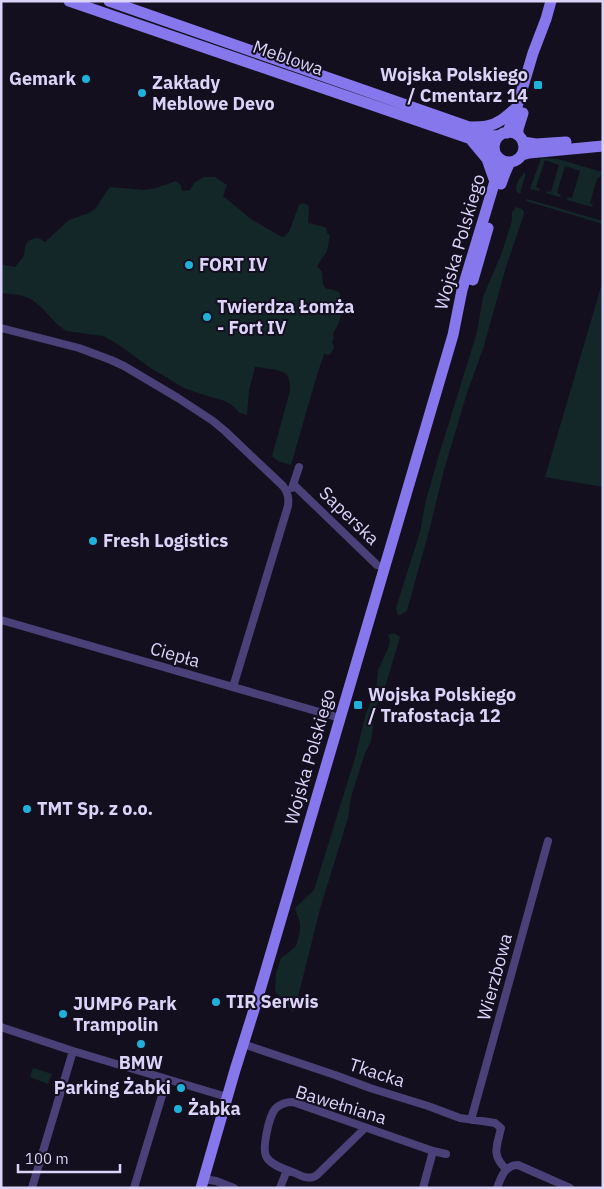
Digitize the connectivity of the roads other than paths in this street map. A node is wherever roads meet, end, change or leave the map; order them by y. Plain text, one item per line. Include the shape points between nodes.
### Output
1 (69, 1) edge
2 (110, 1) edge
3 (552, 1) edge
4 (546, 19) junction
5 (516, 108) junction
6 (469, 127) junction
7 (512, 137) junction
8 (470, 140) junction
9 (603, 144) edge
10 (496, 154) junction
11 (522, 155) junction
12 (510, 162) junction
13 (495, 182) junction
14 (1, 328) edge
15 (453, 335) junction
16 (299, 467) dead end
17 (294, 484) junction
18 (288, 494) junction
19 (384, 567) junction
20 (1, 620) edge
21 (233, 687) junction
22 (340, 718) junction
23 (548, 841) dead end
24 (1, 1027) edge
25 (243, 1044) junction
26 (74, 1051) junction
27 (167, 1079) junction
28 (227, 1097) junction
29 (471, 1120) junction
30 (365, 1128) junction
31 (434, 1151) junction
32 (446, 1154) dead end
33 (506, 1169) junction
34 (287, 1170) junction
35 (202, 1184) edge
36 (32, 1188) edge
37 (134, 1188) edge
38 (234, 1188) edge
39 (280, 1188) edge
40 (423, 1188) edge
41 (497, 1188) edge
42 (570, 1188) edge

1 - 8 main road, Meblowa
2 - 6 main road, Meblowa
3 - 4 main road
4 - 5 main road
4 - 7 main road via 541,51 520,122
5 - 6 main road via 494,124
5 - 7 main road
6 - 7 main road, Meblowa via 486,135
7 - 9 main road, Meblowa via 536,144 588,140
7 - 10 main road via 494,144
7 - 11 main road via 524,148
8 - 10 main road, Meblowa via 483,143
8 - 13 main road via 487,159
9 - 11 main road
10 - 12 main road via 503,161
10 - 13 main road, Wojska Polskiego
11 - 12 main road
12 - 15 main road, Wojska Polskiego
13 - 15 main road, Wojska Polskiego via 462,290
14 - 18 street via 85,350 130,370 213,421
15 - 19 main road, Wojska Polskiego
16 - 17 street
17 - 18 street
17 - 19 street, Saperska via 377,565
18 - 21 street via 288,506
19 - 22 main road, Wojska Polskiego
20 - 21 street, Ciepła
21 - 22 street, Ciepła
22 - 25 main road, Wojska Polskiego
23 - 29 street, Wierzbowa
24 - 26 street
25 - 28 main road, Wojska Polskiego
25 - 29 street, Tkacka
26 - 27 street
26 - 36 street
27 - 28 street
27 - 37 street
28 - 35 main road, Wojska Polskiego
29 - 33 street, Tkacka via 495,1123 501,1128 496,1153 499,1163
30 - 31 street, Bawełniana
30 - 34 street, Bawełniana via 314,1178
30 - 34 street, Bawełniana via 293,1102 283,1103 273,1112 264,1149 268,1159
31 - 32 street, Bawełniana
31 - 40 street
33 - 41 street
33 - 42 street via 518,1165
34 - 39 street
35 - 38 street via 216,1180

